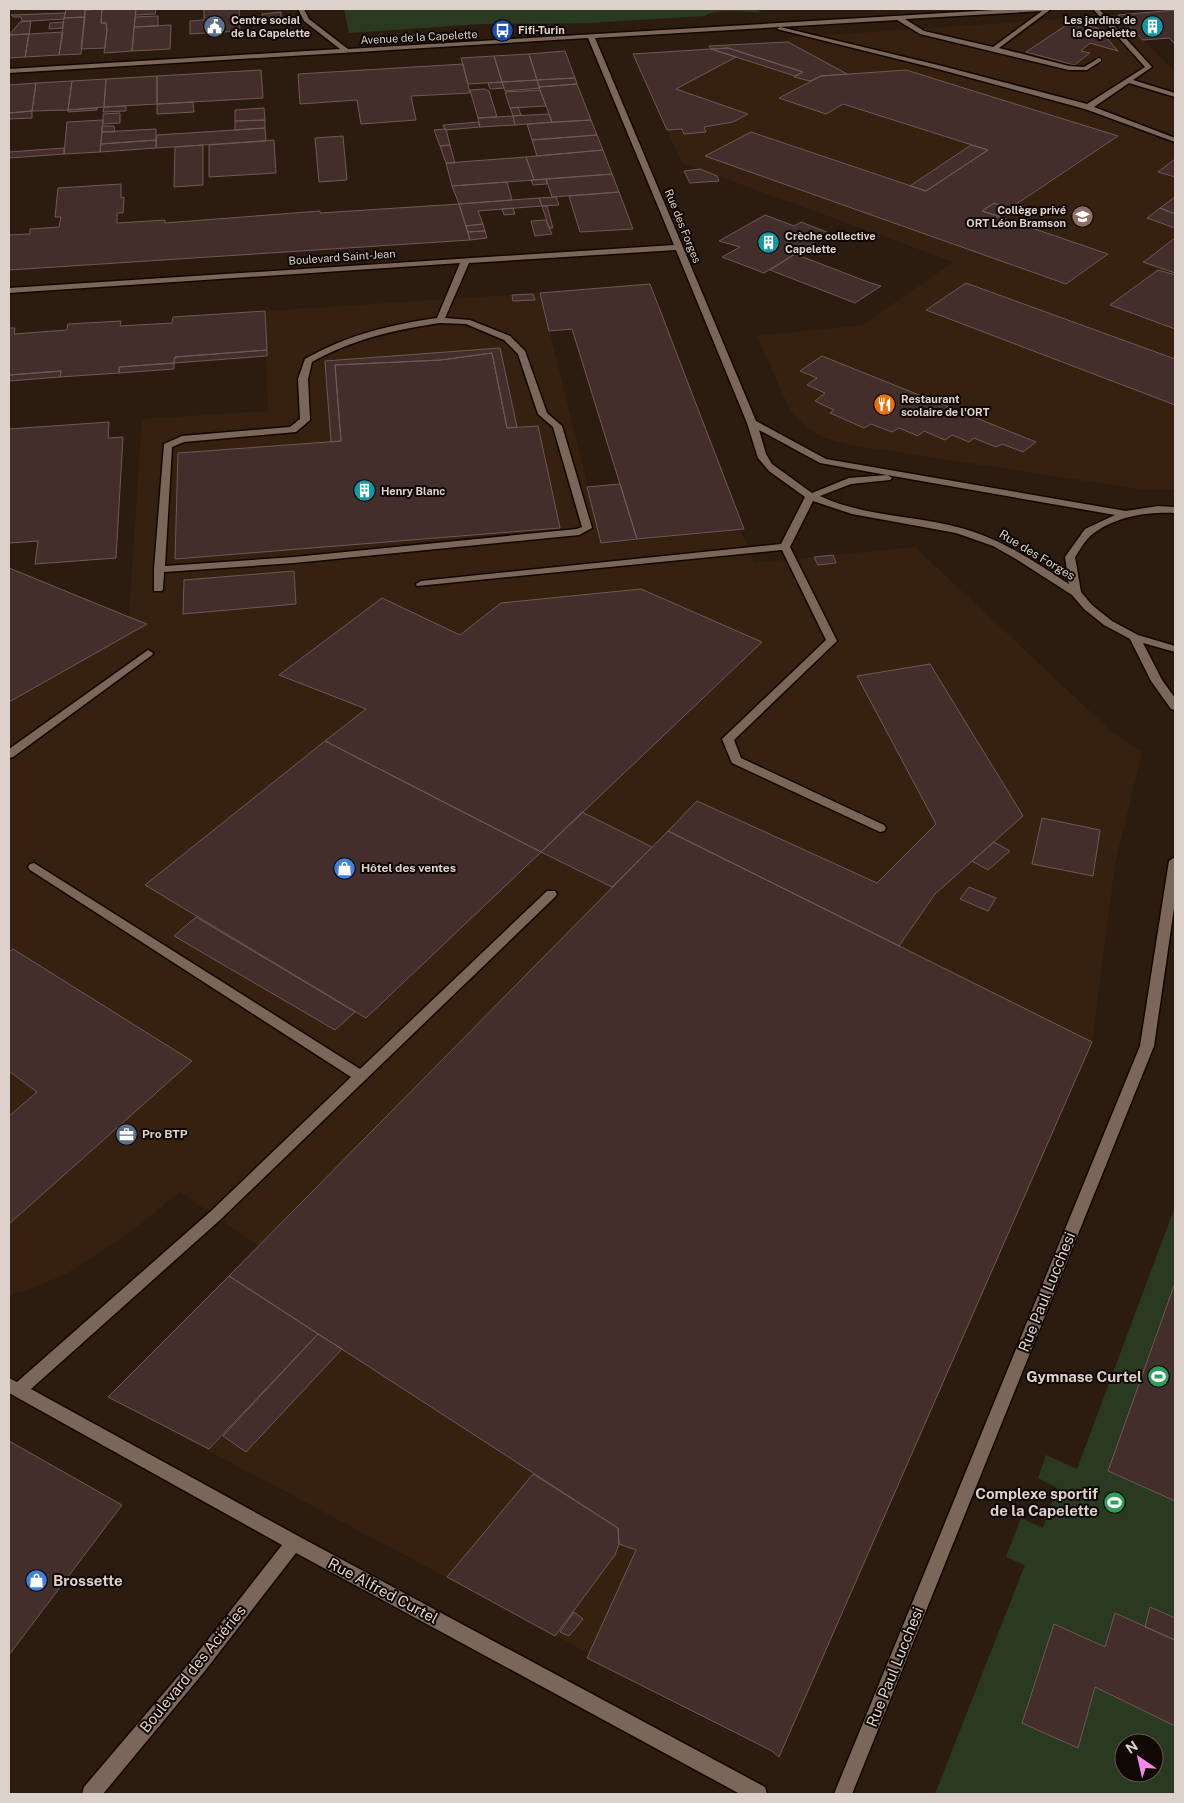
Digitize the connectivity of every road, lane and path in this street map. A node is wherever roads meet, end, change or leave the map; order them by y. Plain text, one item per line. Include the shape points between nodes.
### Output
1 (301, 9) edge
2 (1040, 9) edge
3 (1048, 9) edge
4 (1096, 9) edge
5 (996, 10) edge
6 (899, 18) junction
7 (766, 26) junction
8 (591, 38) junction
9 (994, 49) junction
10 (346, 50) junction
11 (1099, 60) dead end
12 (9, 72) edge
13 (1128, 81) junction
14 (1175, 95) edge
15 (1088, 108) junction
16 (1175, 140) edge
17 (678, 246) junction
18 (466, 260) junction
19 (9, 290) edge
20 (440, 320) junction
21 (752, 423) junction
22 (908, 477) junction
23 (810, 497) junction
24 (1175, 510) edge
25 (1126, 514) junction
26 (785, 547) junction
27 (159, 569) junction
28 (421, 584) dead end
29 (158, 589) dead end
30 (1076, 593) junction
31 (1134, 638) junction
32 (1175, 649) edge
33 (148, 652) dead end
34 (1175, 706) edge
35 (9, 754) edge
36 (880, 828) dead end
37 (1175, 861) edge
38 (34, 867) dead end
39 (551, 894) dead end
40 (361, 1076) junction
41 (14, 1388) edge
42 (294, 1543) junction
43 (92, 1794) edge
44 (758, 1794) edge
45 (843, 1794) edge

1 - 10 street via 306,20
2 - 5 street, Avenue de la Capelette
3 - 9 street
4 - 13 street via 1149,66
5 - 6 street, Avenue de la Capelette
6 - 7 street, Avenue de la Capelette
6 - 9 street via 922,34
7 - 8 street, Avenue de la Capelette
7 - 15 street via 940,66
8 - 10 street, Avenue de la Capelette
8 - 17 street, Rue des Forges
9 - 11 street via 1069,68 1085,69
10 - 12 street, Avenue de la Capelette
13 - 14 street
13 - 15 street
15 - 16 street
17 - 18 street, Boulevard Saint-Jean
17 - 21 street, Rue des Forges
18 - 19 street, Boulevard Saint-Jean
18 - 20 street
20 - 27 street via 378,329 335,344 308,361 303,378 305,420 293,430 182,440 166,446
20 - 27 street via 467,322 507,338 522,353 543,414 556,426 586,528 578,532 294,560
21 - 22 street via 823,462
21 - 23 street, Rue des Forges via 765,462
22 - 23 street via 849,480
22 - 25 street
23 - 26 street
23 - 30 street, Rue des Forges via 846,510 946,528 984,539
24 - 25 street
25 - 30 street via 1089,531 1070,557
26 - 28 street
26 - 36 street via 832,641 728,740 736,760
27 - 29 street
30 - 31 street, Rue des Forges via 1108,623
31 - 32 street, Rue des Forges
31 - 34 street via 1157,681
33 - 35 street
37 - 45 street, Rue Paul Lucchesi via 1147,1046
38 - 40 street
39 - 40 street
40 - 41 street via 215,1216
41 - 42 street, Rue Alfred Curtel
42 - 43 street, Boulevard des Aciéries
42 - 44 street, Rue Alfred Curtel

